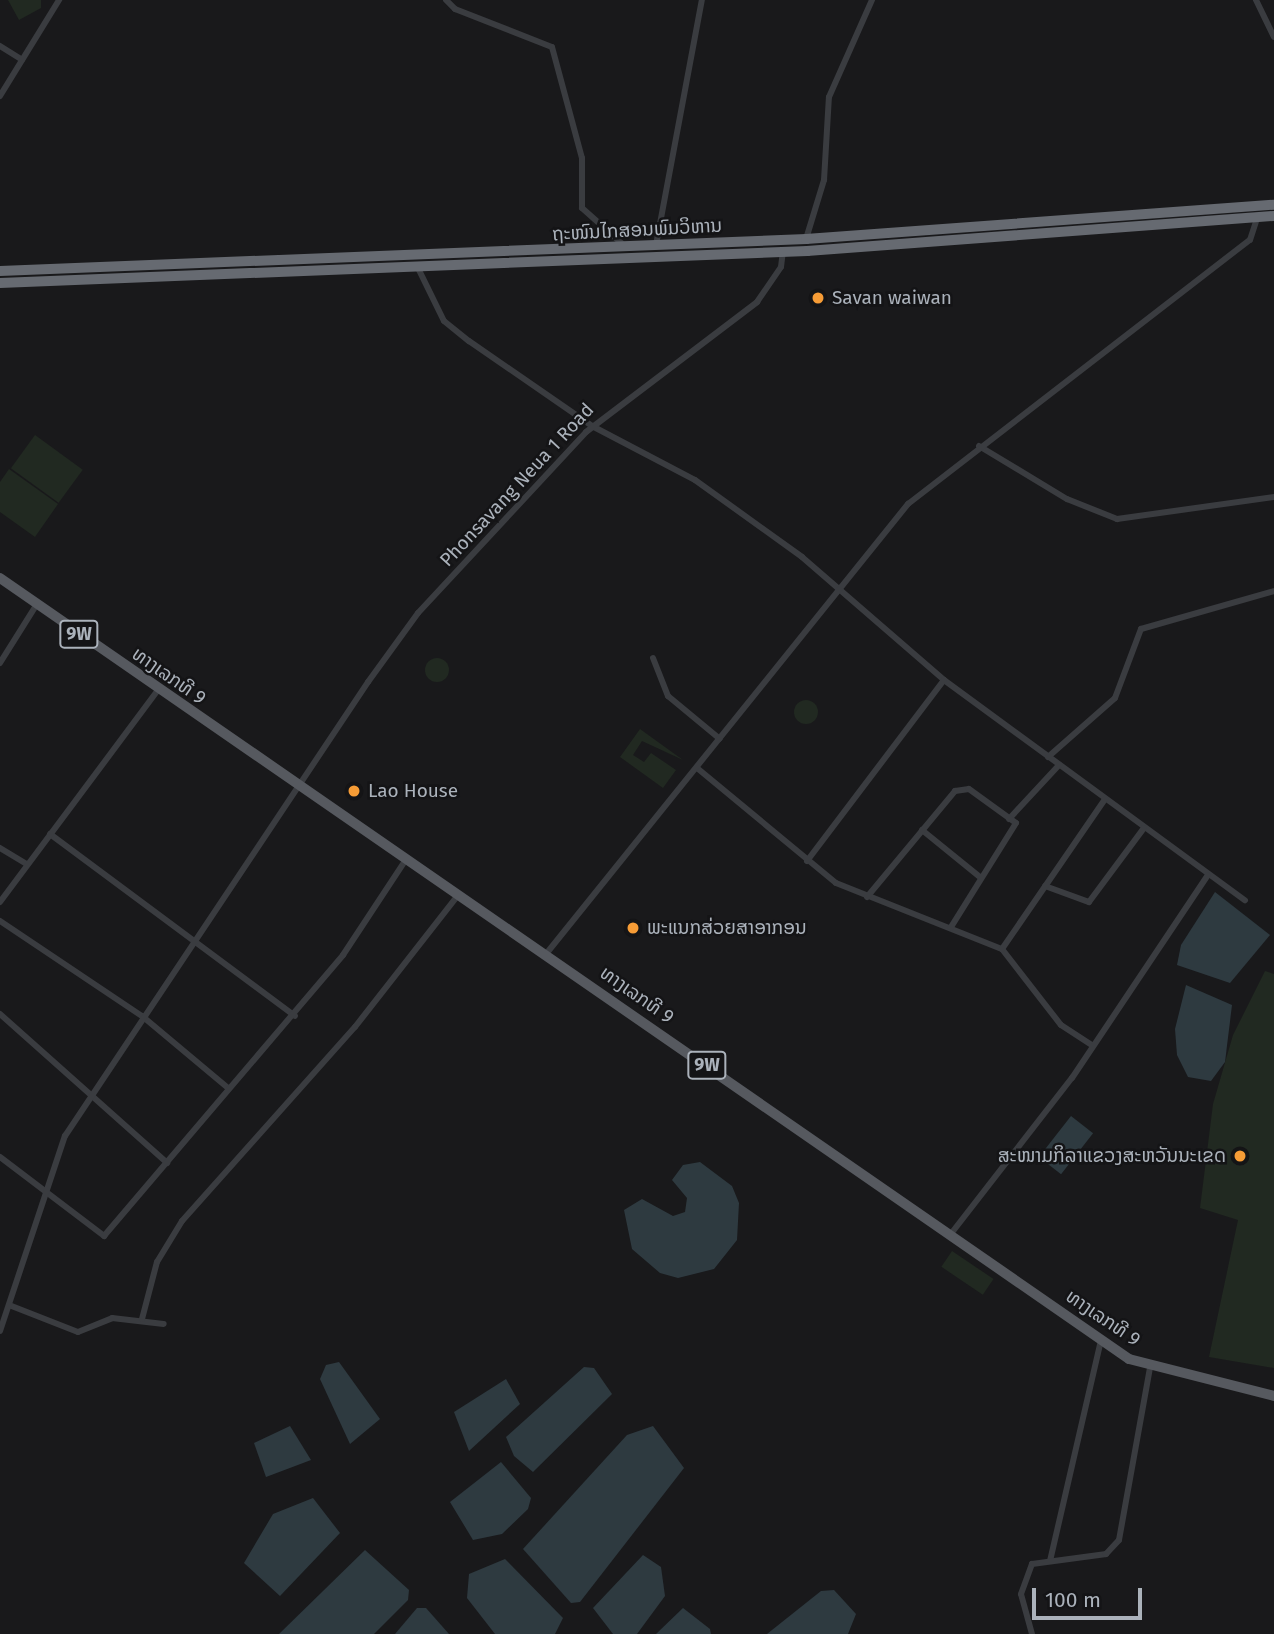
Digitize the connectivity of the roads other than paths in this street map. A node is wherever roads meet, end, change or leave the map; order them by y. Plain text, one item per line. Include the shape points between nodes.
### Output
1 (59, 0) edge
2 (446, 0) edge
3 (702, 0) edge
4 (872, 0) edge
5 (1256, 0) edge
6 (1274, 37) edge
7 (0, 46) edge
8 (22, 60) junction
9 (0, 96) edge
10 (1274, 205) edge
11 (1274, 216) edge
12 (1257, 218) junction
13 (806, 239) junction
14 (783, 246) junction
15 (654, 247) junction
16 (628, 248) junction
17 (418, 268) junction
18 (0, 271) edge
19 (0, 283) edge
20 (592, 426) junction
21 (979, 446) junction
22 (1274, 497) edge
23 (0, 578) edge
24 (836, 587) junction
25 (1274, 591) edge
26 (37, 604) junction
27 (653, 659) dead end
28 (0, 663) edge
29 (944, 680) junction
30 (158, 690) junction
31 (720, 739) junction
32 (1048, 757) junction
33 (1059, 765) junction
34 (697, 768) junction
35 (297, 786) junction
36 (1105, 799) junction
37 (1009, 819) junction
38 (1144, 828) junction
39 (922, 830) junction
40 (50, 834) junction
41 (0, 848) edge
42 (407, 858) junction
43 (807, 861) junction
44 (27, 864) junction
45 (1208, 875) junction
46 (981, 878) junction
47 (1045, 886) junction
48 (459, 894) junction
49 (867, 897) junction
50 (1245, 900) dead end
51 (0, 902) edge
52 (0, 921) edge
53 (951, 927) junction
54 (191, 945) junction
55 (1002, 949) junction
56 (546, 954) junction
57 (0, 1014) edge
58 (142, 1016) junction
59 (295, 1016) junction
60 (1093, 1046) junction
61 (227, 1087) junction
62 (89, 1096) junction
63 (0, 1157) edge
64 (167, 1163) junction
65 (44, 1193) junction
66 (950, 1234) junction
67 (9, 1305) junction
68 (142, 1319) junction
69 (164, 1324) dead end
70 (0, 1331) edge
71 (1101, 1340) junction
72 (1150, 1367) junction
73 (1274, 1396) edge
74 (1050, 1561) junction
75 (1032, 1634) edge

1 - 8 street
2 - 16 street via 455,9 552,47 582,158 582,208
3 - 15 street via 663,235
4 - 13 street via 829,97 824,180
5 - 6 street
7 - 8 street
8 - 9 street
10 - 13 highway, ຖະໜົນໄກສອນພົມວິຫານ
11 - 12 highway, ຖະໜົນໄກສອນພົມວິຫານ
12 - 14 highway, ຖະໜົນໄກສອນພົມວິຫານ
12 - 21 street via 1250,240
13 - 14 highway, ຖະໜົນໄກສອນພົມວິຫານ
14 - 15 highway, ຖະໜົນໄກສອນພົມວິຫານ
14 - 17 highway, ຖະໜົນໄກສອນພົມວິຫານ
14 - 20 street, Phonsavang Neua 1 Road via 773,281 738,320
15 - 16 highway, ຖະໜົນໄກສອນພົມວິຫານ
16 - 18 highway, ຖະໜົນໄກສອນພົມວິຫານ
17 - 19 highway, ຖະໜົນໄກສອນພົມວິຫານ
17 - 20 street via 444,321
20 - 24 street via 695,480
20 - 35 street, Phonsavang Neua 1 Road via 418,613
21 - 22 street via 1067,499 1117,519
21 - 24 street via 908,504
23 - 26 main road, ທາງເລກທີ 9 / 9W
24 - 29 street
24 - 31 street
25 - 32 street via 1141,629 1115,698
26 - 28 street
26 - 30 main road, ທາງເລກທີ 9 / 9W
27 - 31 street via 668,696
29 - 32 street
29 - 43 street
30 - 35 main road, ທາງເລກທີ 9 / 9W
30 - 40 street
31 - 34 street
32 - 33 street
33 - 36 street
33 - 37 street
34 - 43 street
34 - 56 street
35 - 42 main road, ທາງເລກທີ 9 / 9W
35 - 54 street, Phonsavang Neua 1 Road
36 - 38 street
36 - 47 street
37 - 39 street via 968,789 955,791
37 - 46 street via 1016,824
38 - 45 street
38 - 47 street via 1089,902
39 - 46 street
39 - 49 street
40 - 44 street
40 - 54 street
41 - 44 street
42 - 48 main road, ທາງເລກທີ 9 / 9W
42 - 59 street via 379,910
43 - 49 street
44 - 51 street
45 - 50 street
45 - 60 street
46 - 53 street
47 - 55 street
48 - 56 main road, ທາງເລກທີ 9 / 9W
48 - 68 street via 355,1027 182,1221 157,1262
49 - 53 street
52 - 58 street
53 - 55 street
54 - 58 street, Phonsavang Neua 1 Road
54 - 59 street
55 - 60 street via 1061,1025
56 - 66 main road, ທາງເລກທີ 9 / 9W
57 - 62 street
58 - 61 street
58 - 62 street, Phonsavang Neua 1 Road
59 - 61 street
60 - 66 street
61 - 64 street
62 - 64 street
62 - 65 street, Phonsavang Neua 1 Road
63 - 65 street
64 - 65 street via 104,1237
65 - 67 street, Phonsavang Neua 1 Road
66 - 71 main road, ທາງເລກທີ 9 / 9W
67 - 68 street via 78,1332 112,1318
67 - 70 street, Phonsavang Neua 1 Road
68 - 69 street
71 - 72 main road, ທາງເລກທີ 9 / 9W
71 - 74 street
72 - 73 main road, ທາງເລກທີ 9 / 9W
72 - 74 street via 1116,1547
74 - 75 street via 1032,1564 1021,1590

